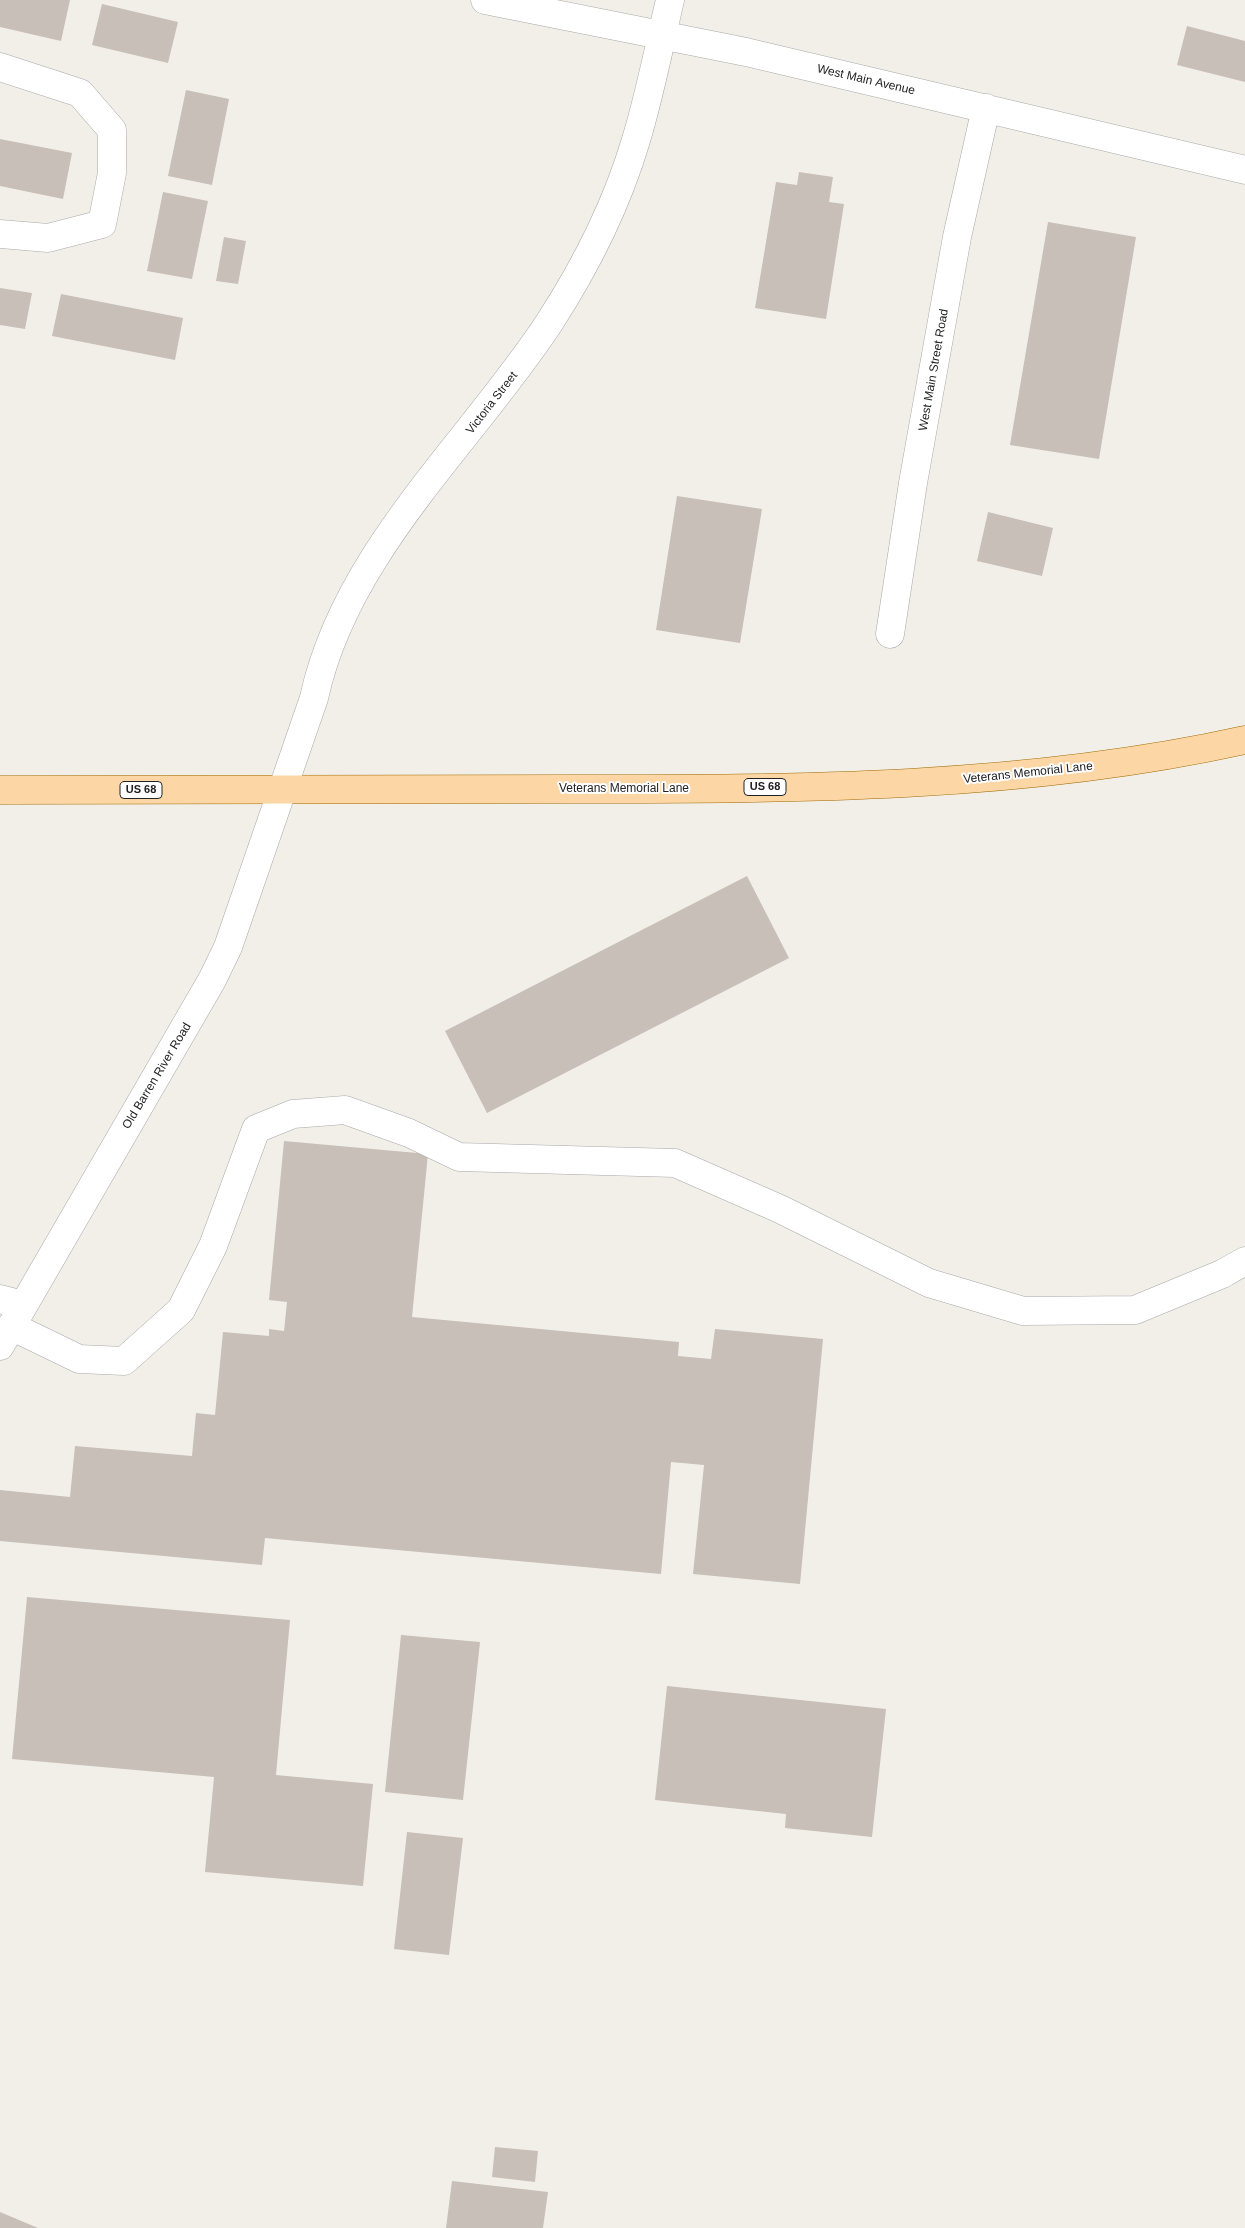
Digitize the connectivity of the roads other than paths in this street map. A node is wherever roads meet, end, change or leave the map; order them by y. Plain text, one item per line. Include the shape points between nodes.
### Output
1 (484, 0) edge
2 (670, 0) edge
3 (546, 6) edge
4 (662, 34) junction
5 (0, 67) edge
6 (986, 108) junction
7 (1245, 170) edge
8 (0, 234) edge
9 (890, 634) dead end
10 (1245, 740) edge
11 (0, 790) edge
12 (281, 790) junction
13 (1245, 1260) edge
14 (9, 1319) edge

1 - 3 street, West Main Avenue
2 - 4 street, Victoria Street
3 - 4 street, West Main Avenue
4 - 6 street, West Main Avenue
4 - 12 street, Victoria Street via 636,140 592,248 550,321 518,368 420,494 366,573 320,670 314,698
5 - 8 street via 80,93 112,130 112,173 102,224 48,238
6 - 7 street, West Main Avenue
6 - 9 street, West Main Street Road via 959,230 913,483
10 - 12 main road, Veterans Memorial Lane / US 68 via 1140,760 1048,772 848,786
11 - 12 main road, Veterans Memorial Lane / US 68
12 - 14 street, Old Barren River Road via 228,947 212,980
13 - 14 street via 1222,1274 1135,1310 1023,1311 929,1283 780,1209 675,1163 459,1157 409,1133 345,1110 293,1114 256,1129 213,1246 181,1310 124,1361 79,1359

